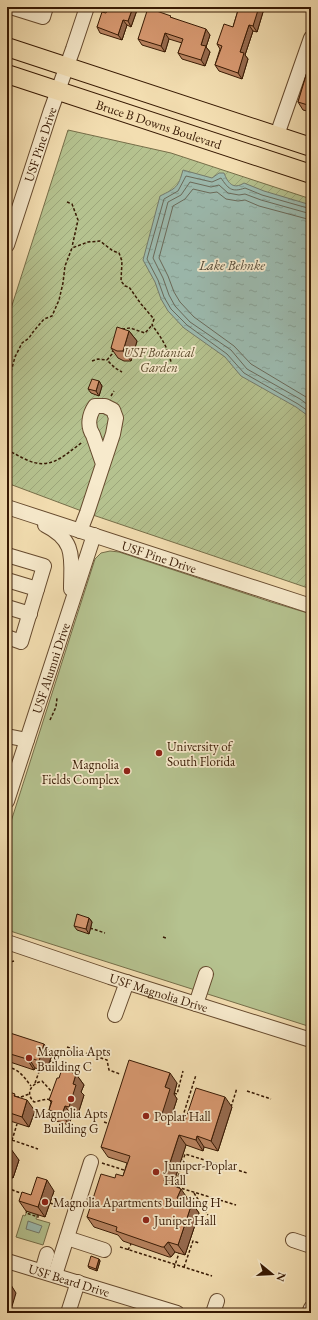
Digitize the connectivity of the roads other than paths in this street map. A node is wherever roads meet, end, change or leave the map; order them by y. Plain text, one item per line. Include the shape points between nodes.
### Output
1 (11, 7) edge
2 (46, 7) edge
3 (87, 7) edge
4 (311, 38) edge
5 (7, 47) edge
6 (67, 66) junction
7 (7, 74) edge
8 (58, 91) junction
9 (277, 136) junction
10 (311, 147) edge
11 (311, 174) edge
12 (7, 245) edge
13 (103, 464) junction
14 (13, 509) edge
15 (87, 533) junction
16 (7, 555) edge
17 (7, 580) edge
18 (37, 589) junction
19 (71, 604) junction
20 (311, 606) edge
21 (7, 607) edge
22 (30, 614) junction
23 (7, 637) edge
24 (7, 736) edge
25 (27, 740) junction
26 (7, 801) edge
27 (7, 942) edge
28 (206, 974) dead end
29 (126, 982) junction
30 (196, 1004) junction
31 (115, 1015) dead end
32 (311, 1040) edge
33 (95, 1162) road end
34 (67, 1238) junction
35 (293, 1240) dead end
36 (311, 1246) edge
37 (104, 1250) dead end
38 (47, 1254) dead end
39 (8, 1263) edge
40 (48, 1273) junction
41 (78, 1282) junction
42 (311, 1308) edge
43 (68, 1313) edge
44 (177, 1313) edge
45 (309, 1313) edge

1 - 2 street via 43,17
3 - 6 street, USF Pine Drive
4 - 9 street
5 - 6 main road, Bruce B Downs Boulevard
6 - 8 street, USF Pine Drive
6 - 9 main road, Bruce B Downs Boulevard
7 - 8 main road, Bruce B Downs Boulevard
8 - 11 main road, Bruce B Downs Boulevard
8 - 12 street, USF Pine Drive
9 - 10 main road, Bruce B Downs Boulevard
13 - 13 street, USF Alumni Drive via 89,423 91,411 95,406 105,406 113,410 116,418
13 - 15 street, USF Alumni Drive
14 - 15 street, USF Pine Drive
14 - 19 street via 54,530 64,539 72,560
15 - 19 street, USF Alumni Drive
15 - 20 street, USF Pine Drive
16 - 18 street via 44,566
17 - 18 street
18 - 22 street
19 - 25 street, USF Alumni Drive
21 - 22 street
22 - 23 street via 21,642
24 - 25 street
25 - 26 street, USF Alumni Drive
27 - 29 street, USF Magnolia Drive
28 - 30 street
29 - 30 street, USF Magnolia Drive
29 - 31 street
30 - 32 street, USF Magnolia Drive
33 - 34 street
34 - 37 street
34 - 40 street
35 - 36 street
38 - 40 street
39 - 40 street, USF Beard Drive
40 - 41 street, USF Beard Drive
41 - 43 street
41 - 44 street, USF Beard Drive
42 - 45 street

